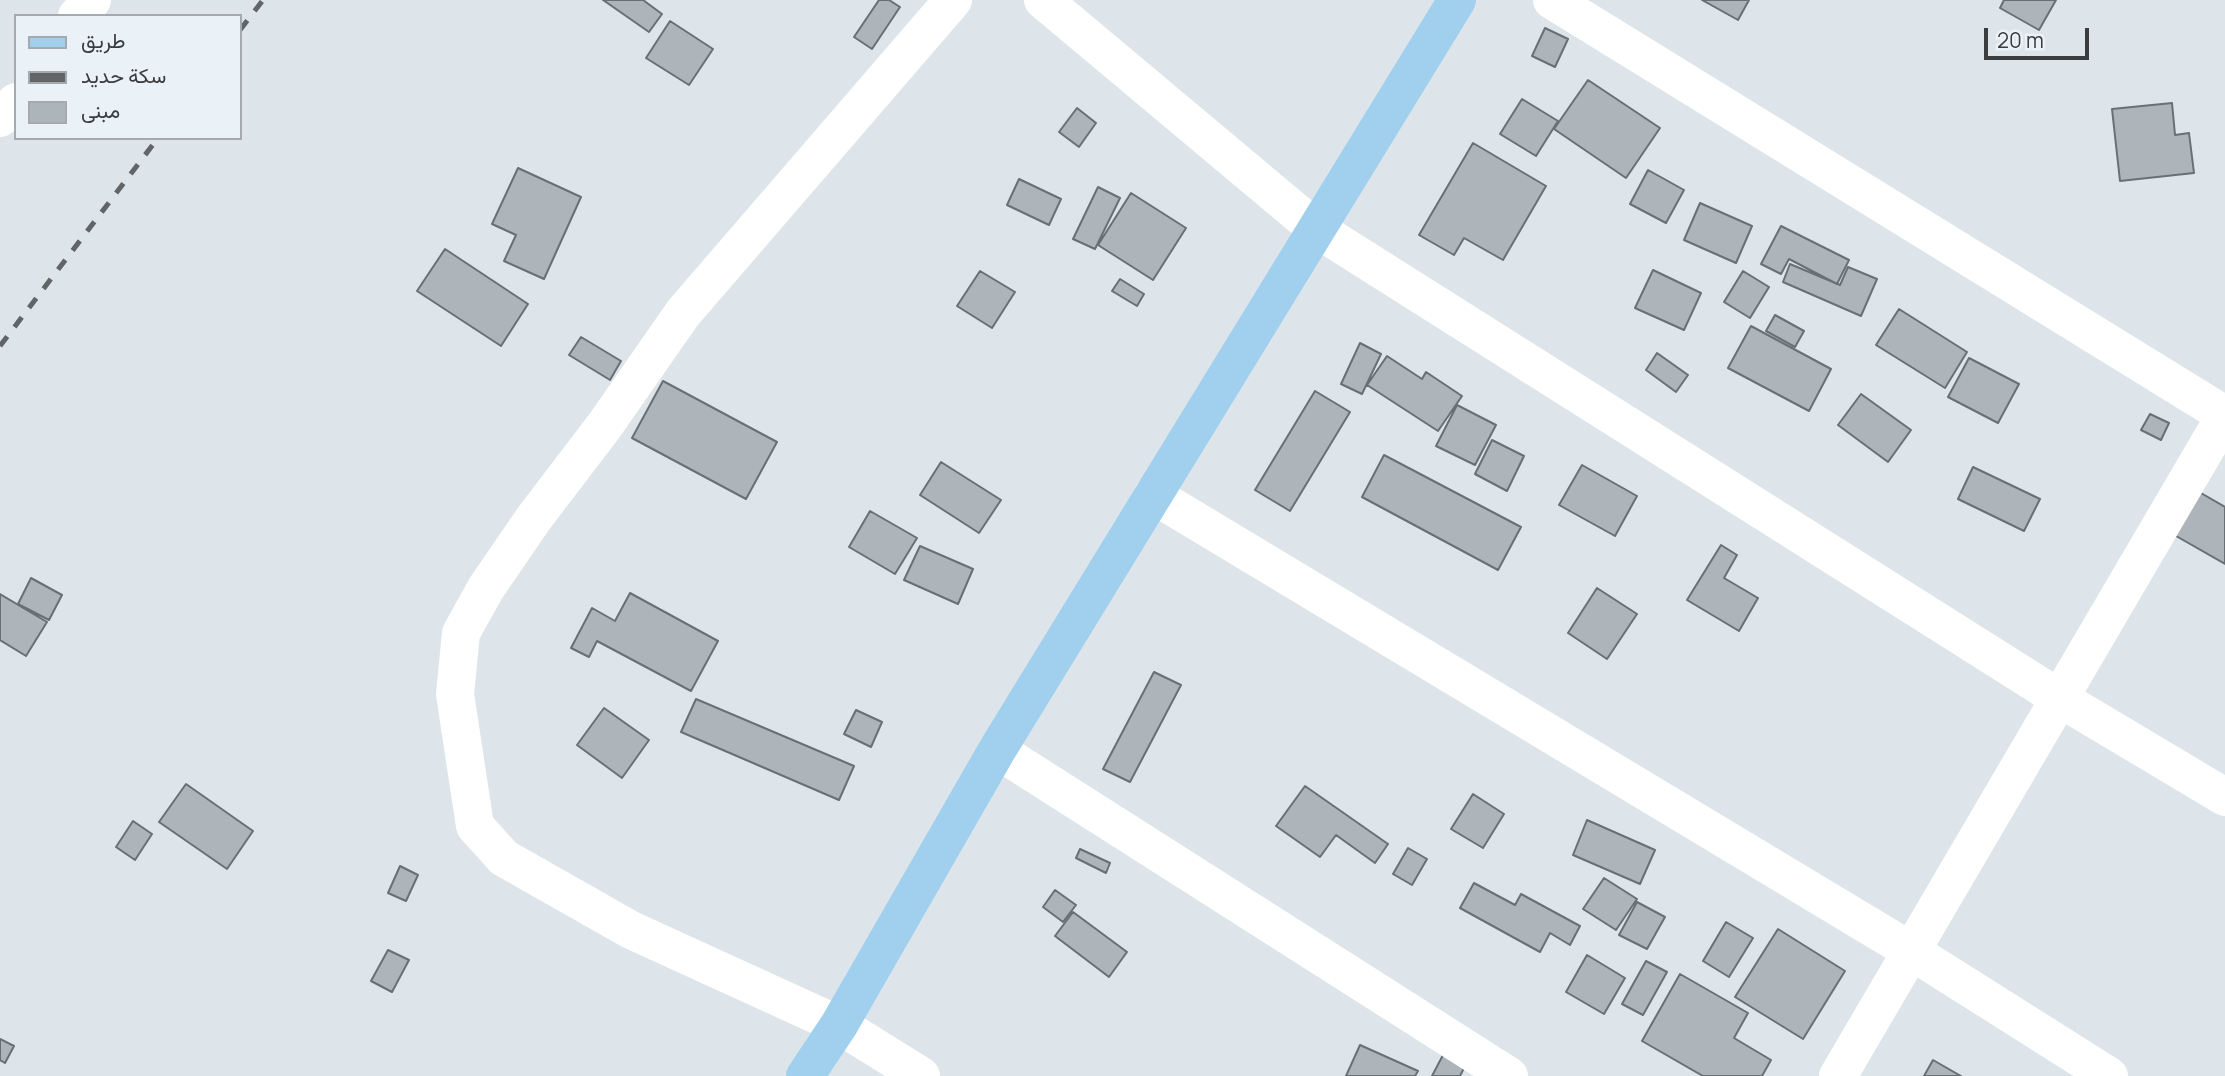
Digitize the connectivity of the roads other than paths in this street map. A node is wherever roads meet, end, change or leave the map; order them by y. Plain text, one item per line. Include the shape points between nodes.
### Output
1 (92, 0) edge
2 (953, 0) edge
3 (1042, 0) edge
4 (1457, 0) edge
5 (1552, 0) edge
6 (79, 14) edge
7 (14, 105) edge
8 (0, 118) edge
9 (1315, 229) junction
10 (2225, 416) edge
11 (1153, 495) junction
12 (2059, 698) junction
13 (997, 750) junction
14 (2225, 797) edge
15 (1910, 951) junction
16 (839, 1025) junction
17 (805, 1076) edge
18 (921, 1076) edge
19 (1509, 1076) edge
20 (1838, 1076) edge
21 (2109, 1076) edge

1 - 6 street
2 - 16 street via 683,313 534,518 461,634 455,694 475,826 504,858 631,930
3 - 9 street
4 - 9 main road
5 - 10 street
7 - 8 street
9 - 11 main road
9 - 12 street
10 - 12 street
11 - 13 main road
11 - 15 street
12 - 14 street
12 - 15 street
13 - 16 main road
13 - 19 street
15 - 20 street
15 - 21 street
16 - 17 main road
16 - 18 street

